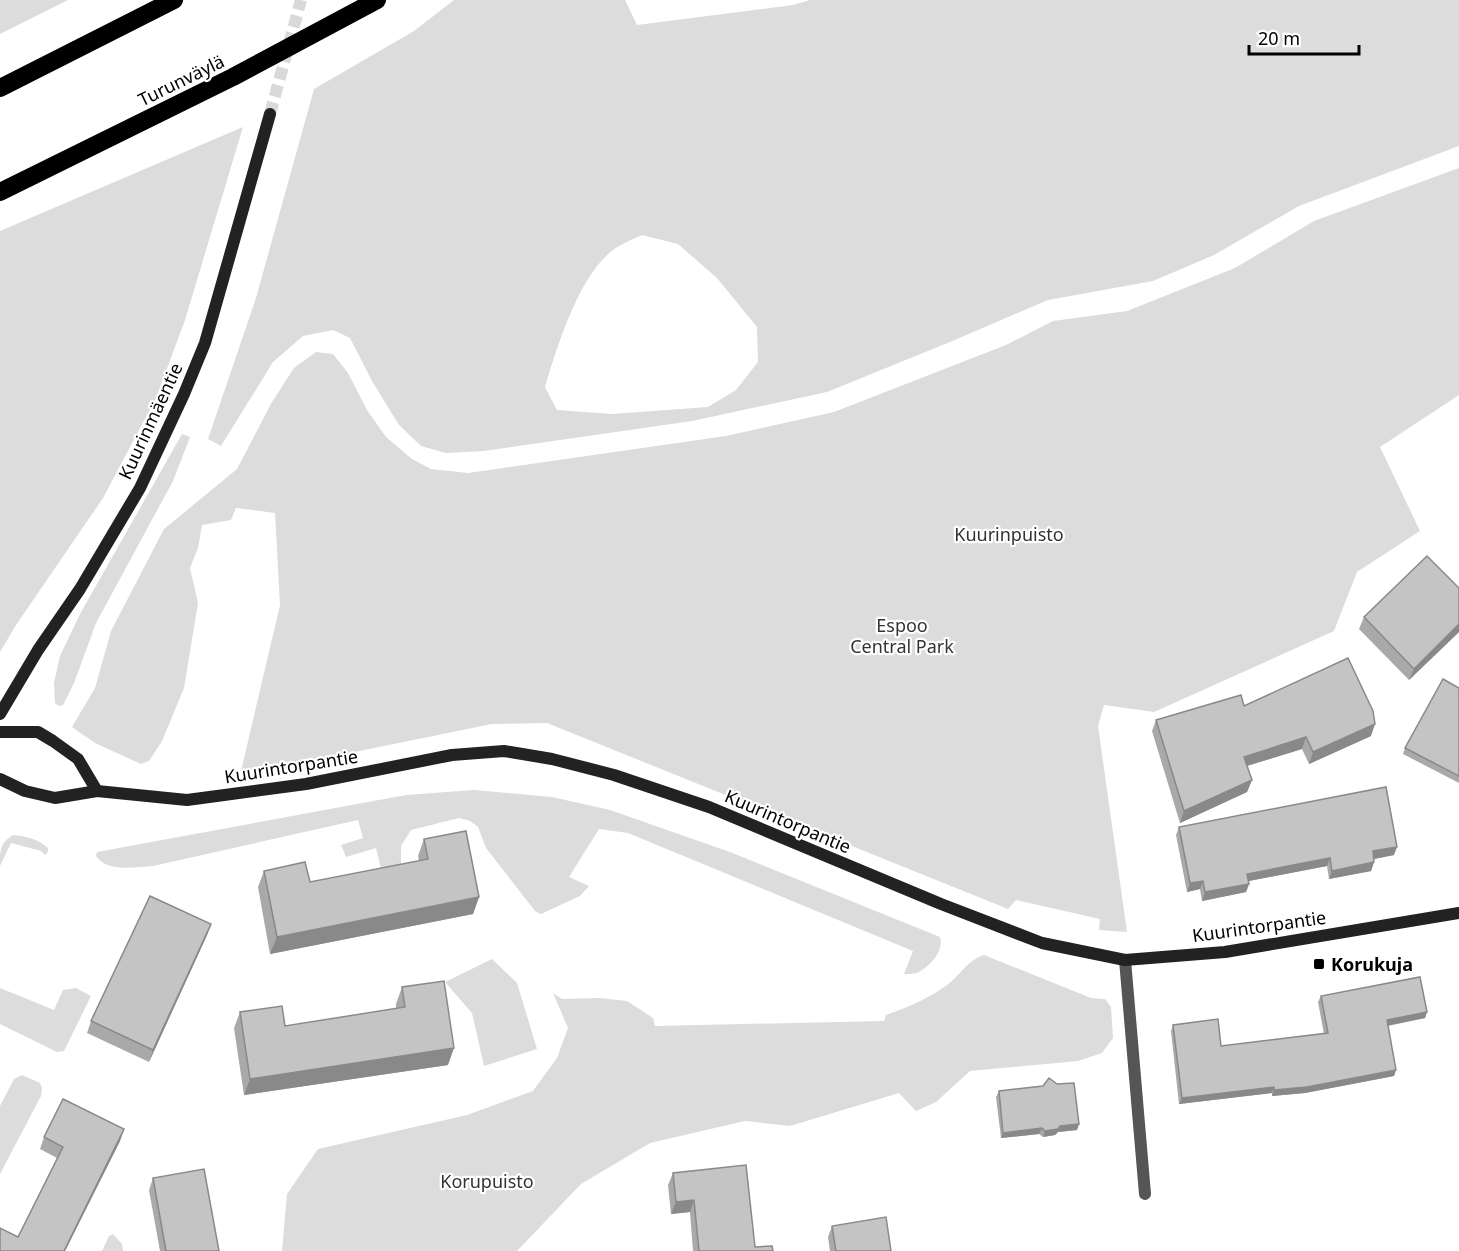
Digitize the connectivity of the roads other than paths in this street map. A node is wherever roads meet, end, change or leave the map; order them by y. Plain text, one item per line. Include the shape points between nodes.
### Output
1 (174, 0) edge
2 (377, 0) edge
3 (0, 88) edge
4 (270, 114) tunnel mouth
5 (0, 192) edge
6 (0, 714) edge
7 (0, 732) edge
8 (0, 779) edge
9 (97, 791) junction
10 (1459, 913) edge
11 (1125, 960) junction
12 (1145, 1194) dead end

1 - 3 highway
2 - 5 highway, Turunväylä via 233,77
4 - 6 street, Kuurinmäentie via 205,343 184,394 140,488
7 - 9 street via 38,732 53,741 78,759
8 - 9 street, Kuurintorpantie via 25,791 55,798
9 - 11 street, Kuurintorpantie via 187,800 306,784 452,754 504,751 614,775 709,807 1042,943
10 - 11 street, Kuurintorpantie via 1225,952
11 - 12 street

